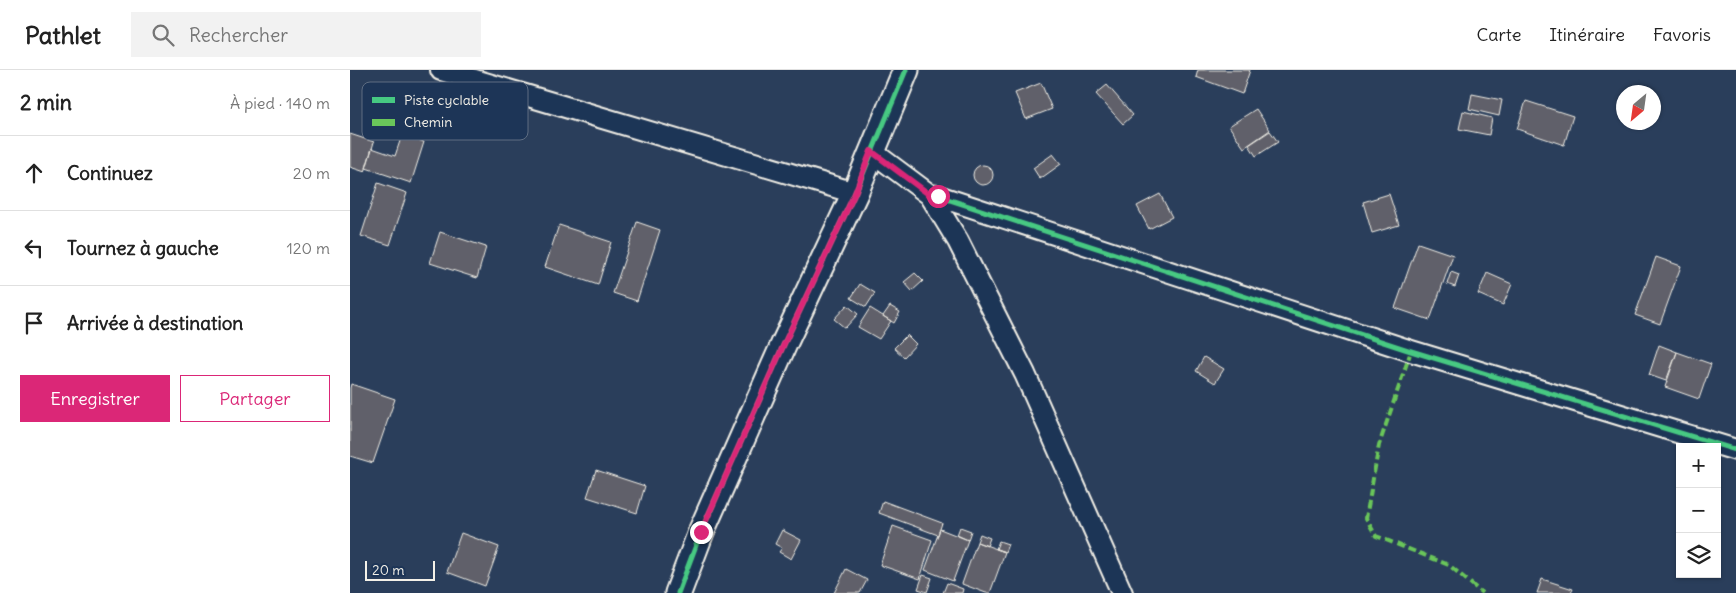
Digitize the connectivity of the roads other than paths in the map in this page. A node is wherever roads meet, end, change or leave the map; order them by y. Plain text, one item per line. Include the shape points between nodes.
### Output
1 (442, 70) edge
2 (906, 70) edge
3 (482, 82) edge
4 (528, 96) edge
5 (871, 151) junction
6 (855, 193) junction
7 (930, 195) junction
8 (1736, 450) edge
9 (678, 593) edge
10 (1122, 593) edge

1 - 3 street
2 - 5 street
4 - 6 street
5 - 6 street
5 - 7 street
6 - 9 street via 784,344 701,532
7 - 8 street via 1411,351
7 - 10 street via 958,241 1025,374

